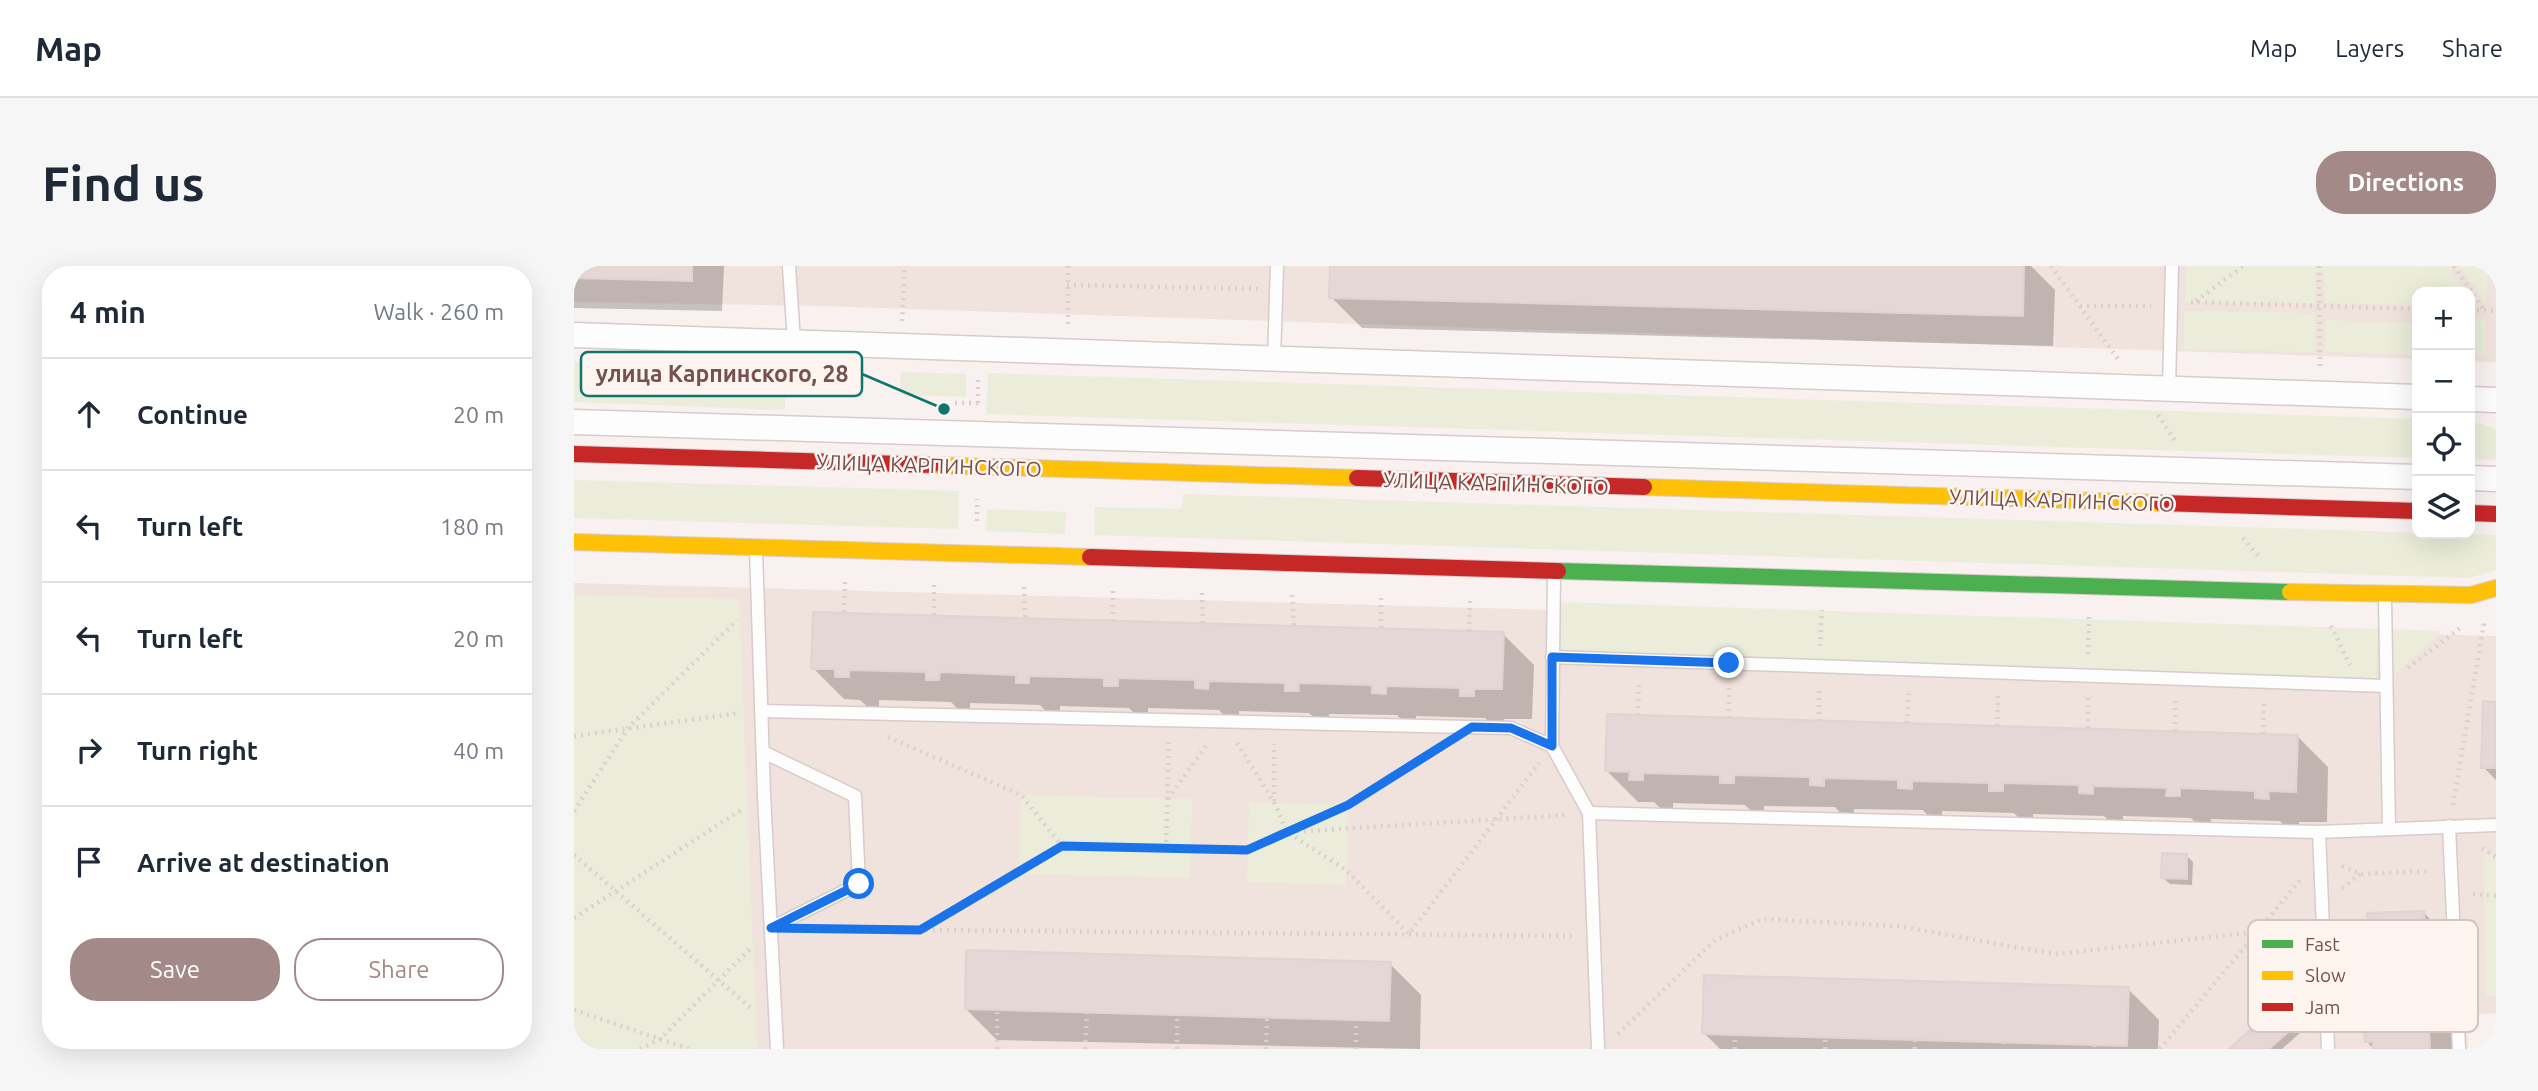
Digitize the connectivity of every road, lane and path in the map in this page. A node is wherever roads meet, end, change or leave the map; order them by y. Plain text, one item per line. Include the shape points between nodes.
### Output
1 (789, 266) edge
2 (905, 266) edge
3 (1068, 266) edge
4 (1277, 266) edge
5 (2051, 266) edge
6 (2172, 266) edge
7 (2243, 266) edge
8 (2319, 266) edge
9 (2454, 266) edge
10 (1067, 285) junction
11 (1276, 290) junction
12 (2195, 302) junction
13 (2080, 306) junction
14 (2171, 306) junction
15 (2320, 308) junction
16 (2412, 309) edge
17 (2475, 310) edge
18 (2484, 310) junction
19 (2496, 311) edge
20 (902, 322) dead end
21 (1068, 325) dead end
22 (574, 335) edge
23 (794, 341) junction
24 (1274, 361) junction
25 (2120, 363) dead end
26 (978, 366) dead end
27 (2320, 366) dead end
28 (2169, 388) junction
29 (2412, 397) edge
30 (2475, 399) edge
31 (2496, 400) edge
32 (978, 411) dead end
33 (574, 422) edge
34 (574, 454) edge
35 (2412, 477) edge
36 (2475, 478) edge
37 (2496, 479) edge
38 (977, 496) dead end
39 (2412, 511) edge
40 (2475, 513) edge
41 (2496, 513) edge
42 (977, 523) dead end
43 (574, 542) edge
44 (756, 549) junction
45 (1554, 572) junction
46 (845, 573) dead end
47 (934, 576) dead end
48 (1024, 579) dead end
49 (1113, 582) dead end
50 (1202, 585) dead end
51 (1292, 588) dead end
52 (2496, 588) edge
53 (1381, 592) dead end
54 (1470, 594) dead end
55 (2385, 594) junction
56 (758, 599) junction
57 (844, 612) dead end
58 (934, 615) dead end
59 (1025, 618) dead end
60 (2328, 618) dead end
61 (1112, 621) dead end
62 (2468, 622) dead end
63 (1203, 623) dead end
64 (2484, 623) dead end
65 (1294, 626) dead end
66 (1381, 628) dead end
67 (1469, 631) dead end
68 (1552, 657) junction
69 (1639, 660) junction
70 (1729, 663) junction
71 (1910, 669) junction
72 (1998, 672) junction
73 (2175, 678) junction
74 (2264, 681) junction
75 (2359, 685) junction
76 (2386, 685) junction
77 (761, 711) junction
78 (1638, 715) dead end
79 (1728, 718) dead end
80 (1169, 720) junction
81 (1274, 723) junction
82 (1907, 723) dead end
83 (1997, 726) dead end
84 (1472, 727) junction
85 (628, 728) junction
86 (2175, 731) dead end
87 (881, 734) dead end
88 (2263, 734) dead end
89 (574, 736) edge
90 (1208, 742) dead end
91 (1237, 743) dead end
92 (1552, 746) junction
93 (763, 752) junction
94 (764, 795) junction
95 (1168, 799) junction
96 (1274, 802) junction
97 (574, 811) edge
98 (1589, 813) junction
99 (1497, 819) junction
100 (2496, 825) edge
101 (2449, 826) junction
102 (2389, 829) junction
103 (1287, 832) junction
104 (2319, 832) junction
105 (1062, 846) junction
106 (1166, 849) junction
107 (574, 855) edge
108 (2319, 857) junction
109 (2451, 870) junction
110 (2361, 874) dead end
111 (616, 891) junction
112 (574, 918) edge
113 (2266, 920) edge
114 (2323, 920) edge
115 (2453, 920) edge
116 (771, 928) junction
117 (920, 930) junction
118 (2248, 933) edge
119 (1409, 934) junction
120 (1594, 936) junction
121 (2248, 942) edge
122 (574, 1010) edge
123 (997, 1010) dead end
124 (1087, 1013) dead end
125 (1177, 1015) dead end
126 (1267, 1017) dead end
127 (1356, 1020) dead end
128 (776, 1031) junction
129 (1735, 1034) dead end
130 (1825, 1037) dead end
131 (660, 1039) junction
132 (1613, 1040) dead end
133 (1914, 1040) dead end
134 (2004, 1042) dead end
135 (640, 1049) edge
136 (689, 1049) edge
137 (777, 1049) edge
138 (997, 1049) edge
139 (1085, 1049) edge
140 (1177, 1049) edge
141 (1266, 1049) edge
142 (1356, 1049) edge
143 (1598, 1049) edge
144 (1735, 1049) edge
145 (1825, 1049) edge
146 (1914, 1049) edge
147 (2004, 1049) edge
148 (2160, 1049) edge

1 - 23 lane
2 - 20 path
3 - 10 path
4 - 11 lane
5 - 13 path
6 - 14 lane
7 - 12 path
8 - 15 path
9 - 18 path
10 - 11 path
10 - 21 path
11 - 24 lane
12 - 14 path
12 - 15 path
13 - 14 path
13 - 25 path
14 - 28 lane
15 - 16 path
15 - 27 path
17 - 18 path
18 - 19 path
22 - 23 street
23 - 24 street
24 - 28 street
26 - 32 path
28 - 29 street
30 - 31 street
33 - 35 street, УЛИЦА КАРПИНСКОГО
34 - 39 street, УЛИЦА КАРПИНСКОГО
36 - 37 street
38 - 42 path
40 - 41 street
43 - 44 street
44 - 45 street
44 - 56 lane
45 - 55 street
45 - 68 lane
46 - 57 path
47 - 58 path
48 - 59 path
49 - 61 path
50 - 63 path
51 - 65 path
52 - 55 street via 2471,595
53 - 66 path
54 - 67 path
55 - 76 lane
56 - 77 lane
56 - 85 path
60 - 75 path
62 - 76 path
64 - 101 path
68 - 69 lane
68 - 92 lane
69 - 70 lane
69 - 78 path
70 - 71 lane
70 - 79 path
71 - 72 lane
71 - 82 path
72 - 73 lane
72 - 83 path
73 - 74 lane
73 - 86 path
74 - 75 lane
74 - 88 path
75 - 76 lane
76 - 102 lane
77 - 80 lane
77 - 85 path
77 - 93 lane
80 - 81 lane
80 - 95 path
81 - 84 lane
81 - 96 path
84 - 92 lane via 1511,728
84 - 103 path via 1348,805
85 - 89 path
85 - 97 path
87 - 105 path via 1021,795
90 - 95 path
91 - 96 path
92 - 98 lane
92 - 99 path
93 - 94 lane
93 - 116 lane via 855,796 859,884
94 - 111 path
94 - 116 lane
95 - 106 path
96 - 103 path
98 - 99 path
98 - 104 lane
98 - 120 lane
99 - 103 path
99 - 119 path
100 - 101 lane
101 - 102 lane
101 - 109 lane
102 - 104 lane
103 - 106 path via 1247,850
103 - 119 path via 1346,870
104 - 108 lane
105 - 106 path
105 - 117 path
107 - 111 path
108 - 113 path
108 - 114 lane
109 - 110 path
109 - 115 lane
111 - 112 path
111 - 128 path
116 - 117 path
116 - 128 lane
116 - 131 path
117 - 119 path
118 - 132 path via 2055,954 1898,926 1762,919 1715,940
119 - 120 path
120 - 143 lane
121 - 148 path
122 - 131 path
123 - 138 path
124 - 139 path
125 - 140 path
126 - 141 path
127 - 142 path
128 - 137 lane
129 - 144 path
130 - 145 path
131 - 135 path
131 - 136 path
133 - 146 path
134 - 147 path

